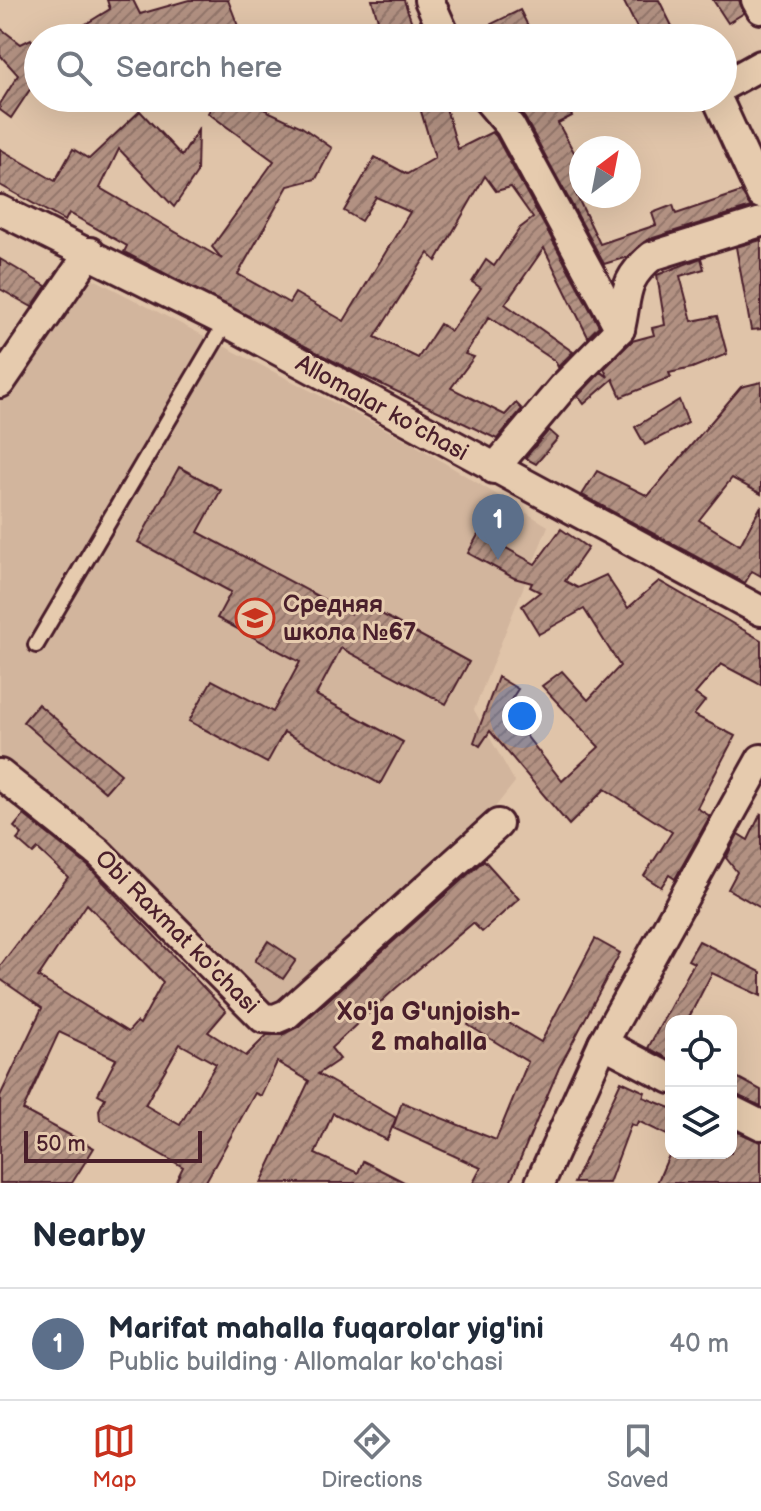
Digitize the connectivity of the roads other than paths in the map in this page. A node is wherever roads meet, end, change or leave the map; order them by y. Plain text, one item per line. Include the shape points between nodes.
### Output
1 (429, 0) edge
2 (756, 0) edge
3 (761, 9) edge
4 (440, 24) edge
5 (761, 65) edge
6 (737, 78) edge
7 (498, 112) edge
8 (723, 112) edge
9 (761, 194) edge
10 (0, 210) edge
11 (761, 222) edge
12 (90, 252) junction
13 (226, 322) junction
14 (620, 329) junction
15 (0, 383) edge
16 (494, 469) junction
17 (761, 611) edge
18 (36, 645) dead end
19 (761, 759) edge
20 (0, 774) edge
21 (498, 824) dead end
22 (603, 1043) junction
23 (665, 1076) edge
24 (737, 1113) edge
25 (761, 1125) edge
26 (540, 1183) edge

1 - 4 street
2 - 3 street
5 - 6 street
7 - 14 street
8 - 9 street
10 - 12 street, Allomalar ko'chasi
11 - 14 street via 652,256 625,288
12 - 13 street, Allomalar ko'chasi
12 - 15 street
13 - 16 street, Allomalar ko'chasi
13 - 18 lane
14 - 16 street
16 - 17 street, Allomalar ko'chasi
19 - 22 street
20 - 21 street, Obi Raxmat ko'chasi via 99,853 263,1018 287,1014
22 - 23 street
22 - 26 street
24 - 25 street

